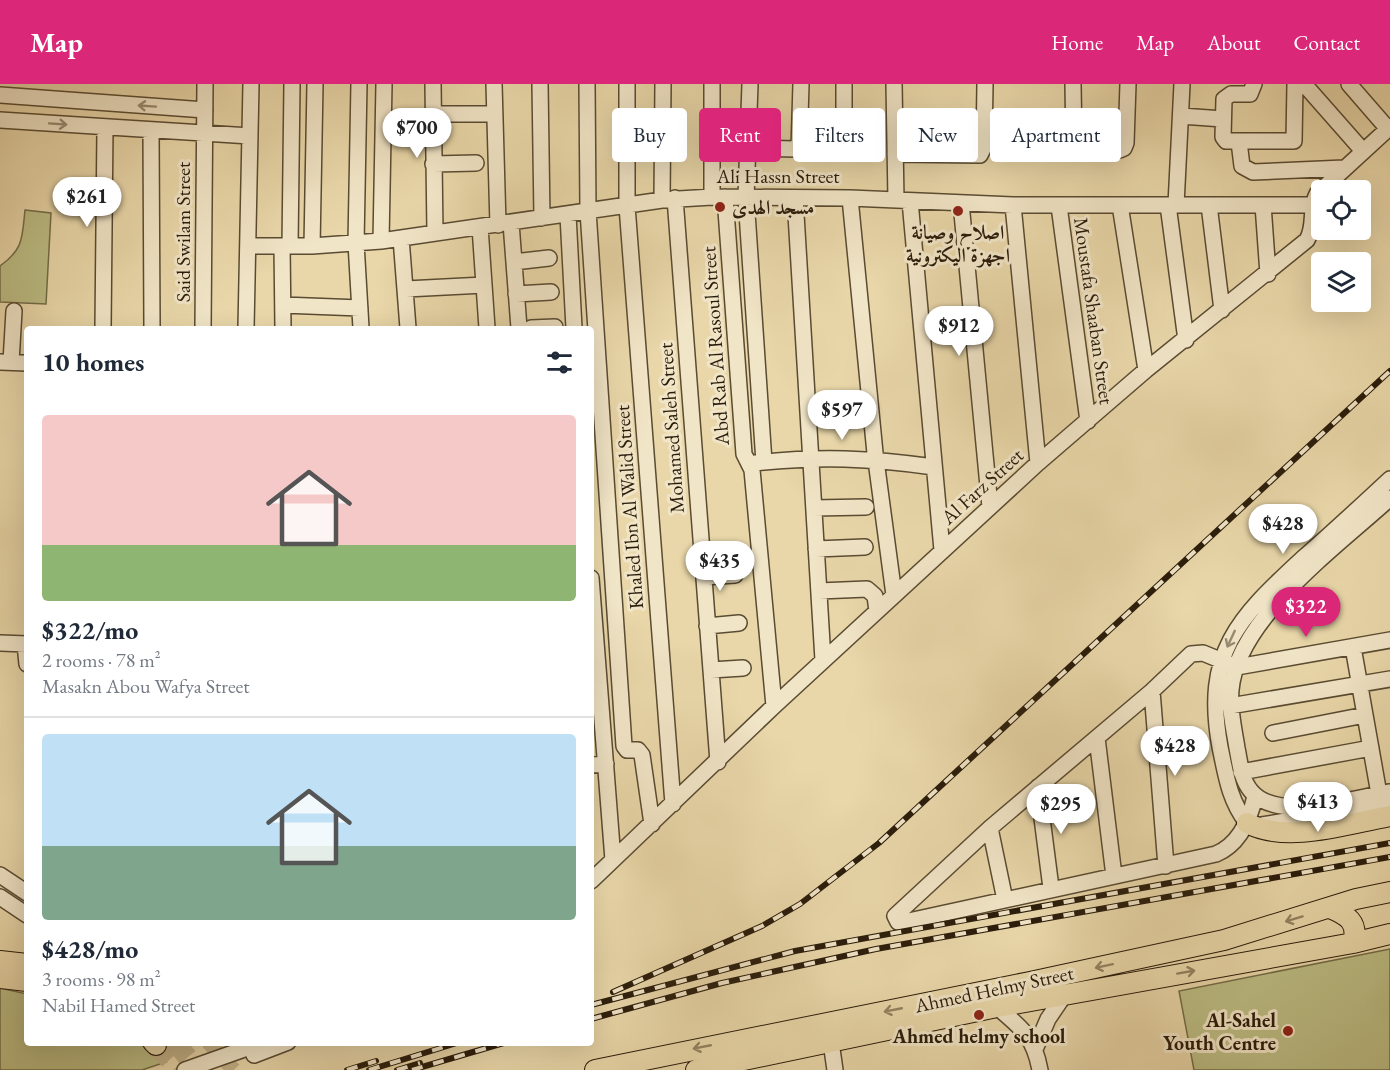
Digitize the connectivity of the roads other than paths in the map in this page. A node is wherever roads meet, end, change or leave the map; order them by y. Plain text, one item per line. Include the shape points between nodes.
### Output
1 (205, 84) edge
2 (251, 84) edge
3 (292, 84) edge
4 (315, 84) edge
5 (359, 84) edge
6 (384, 84) edge
7 (433, 84) edge
8 (494, 84) edge
9 (540, 84) edge
10 (587, 84) edge
11 (627, 84) edge
12 (663, 84) edge
13 (712, 84) edge
14 (750, 84) edge
15 (801, 84) edge
16 (844, 84) edge
17 (894, 84) edge
18 (985, 84) edge
19 (1073, 84) edge
20 (1128, 84) edge
21 (1182, 84) edge
22 (1254, 84) edge
23 (1295, 84) edge
24 (1305, 84) edge
25 (1349, 84) edge
26 (0, 95) edge
27 (750, 108) edge
28 (800, 108) edge
29 (844, 108) edge
30 (205, 110) junction
31 (433, 114) junction
32 (494, 114) junction
33 (1181, 116) junction
34 (1222, 119) junction
35 (0, 120) edge
36 (105, 128) junction
37 (1389, 128) edge
38 (151, 131) junction
39 (205, 135) junction
40 (250, 136) junction
41 (1239, 142) junction
42 (1363, 151) junction
43 (895, 154) junction
44 (748, 162) edge
45 (476, 163) dead end
46 (433, 164) junction
47 (1344, 168) junction
48 (1331, 180) edge
49 (719, 196) junction
50 (746, 198) junction
51 (795, 198) junction
52 (850, 198) junction
53 (668, 199) junction
54 (903, 200) junction
55 (961, 203) junction
56 (1120, 205) junction
57 (1172, 205) junction
58 (1209, 205) junction
59 (1263, 205) junction
60 (1311, 205) edge
61 (627, 206) junction
62 (1013, 206) junction
63 (1059, 206) junction
64 (588, 212) junction
65 (568, 215) junction
66 (542, 218) junction
67 (504, 224) junction
68 (480, 227) junction
69 (1311, 231) edge
70 (435, 233) junction
71 (401, 238) junction
72 (381, 241) junction
73 (356, 243) junction
74 (248, 246) junction
75 (286, 246) junction
76 (312, 246) junction
77 (549, 258) dead end
78 (514, 262) junction
79 (1268, 274) junction
80 (484, 285) junction
81 (406, 289) junction
82 (551, 292) dead end
83 (516, 294) junction
84 (283, 305) junction
85 (360, 308) junction
86 (1222, 310) junction
87 (14, 311) dead end
88 (103, 326) edge
89 (152, 326) edge
90 (203, 326) edge
91 (246, 326) edge
92 (283, 326) edge
93 (361, 326) edge
94 (408, 326) edge
95 (487, 326) edge
96 (519, 326) edge
97 (574, 326) edge
98 (1186, 340) junction
99 (13, 362) edge
100 (1146, 370) junction
101 (1088, 421) junction
102 (811, 457) junction
103 (875, 459) junction
104 (756, 462) junction
105 (1038, 463) junction
106 (934, 467) junction
107 (1390, 479) edge
108 (1390, 498) edge
109 (866, 507) dead end
110 (990, 507) junction
111 (814, 508) junction
112 (1349, 526) junction
113 (865, 548) dead end
114 (816, 549) junction
115 (942, 550) junction
116 (735, 575) dead end
117 (704, 577) junction
118 (819, 591) junction
119 (894, 595) junction
120 (877, 611) junction
121 (739, 623) dead end
122 (707, 626) junction
123 (1390, 640) edge
124 (0, 643) edge
125 (24, 644) edge
126 (594, 647) edge
127 (1353, 647) junction
128 (823, 660) junction
129 (1221, 662) junction
130 (1237, 667) junction
131 (743, 668) dead end
132 (711, 670) junction
133 (1390, 679) edge
134 (1360, 684) junction
135 (1152, 691) junction
136 (774, 706) junction
137 (1230, 706) junction
138 (1365, 715) junction
139 (1273, 733) dead end
140 (1097, 738) junction
141 (598, 739) edge
142 (1371, 748) junction
143 (718, 762) junction
144 (599, 764) edge
145 (1241, 772) junction
146 (1038, 787) junction
147 (1255, 796) junction
148 (1386, 797) edge
149 (673, 804) junction
150 (1390, 816) edge
151 (1247, 823) junction
152 (652, 824) junction
153 (990, 828) junction
154 (613, 860) junction
155 (1166, 866) junction
156 (0, 875) edge
157 (1114, 876) junction
158 (594, 878) edge
159 (1051, 888) junction
160 (24, 891) edge
161 (1390, 891) edge
162 (0, 897) edge
163 (1005, 900) junction
164 (1330, 908) junction
165 (24, 913) edge
166 (1390, 934) edge
167 (1353, 943) junction
168 (0, 961) edge
169 (24, 964) edge
170 (0, 978) edge
171 (24, 981) edge
172 (1065, 994) junction
173 (997, 1007) junction
174 (831, 1042) junction
175 (253, 1046) edge
176 (278, 1046) edge
177 (1036, 1047) junction
178 (772, 1055) junction
179 (185, 1070) edge
180 (215, 1070) edge
181 (595, 1070) edge
182 (696, 1070) edge
183 (753, 1070) edge
184 (835, 1070) edge
185 (1040, 1070) edge

1 - 30 street, Said Swilam Street
2 - 40 street
3 - 75 street
4 - 76 street
5 - 73 street
6 - 72 street
7 - 31 street
8 - 32 street
9 - 66 street
10 - 64 street
11 - 61 street, Khaled Ibn Al Walid Street
12 - 53 street, Mohamed Saleh Street
13 - 49 street, Abd Rab Al Rasoul Street
14 - 27 street
15 - 28 street
16 - 29 street
17 - 43 street
18 - 43 street via 984,147 980,155
19 - 20 street via 1074,146 1083,150 1124,148
21 - 33 street
22 - 34 street via 1250,94 1226,97
23 - 41 street via 1294,141
24 - 42 street
25 - 37 street
30 -> 26 street
30 - 39 street, Said Swilam Street
31 - 32 street
31 - 46 street
32 - 67 street
33 - 34 street
33 - 57 street
34 - 41 street via 1224,139
35 -> 36 street
36 - 38 street
36 - 88 street
37 - 42 street
38 - 39 street
38 - 89 street
39 - 40 street
39 - 90 street, Said Swilam Street
40 - 74 street
41 - 47 street via 1242,166 1252,172
42 - 47 street
43 - 54 street
44 - 50 street
45 - 46 street
46 - 70 street
47 - 48 street
49 - 50 street, Ali Hassn Street
49 - 53 street, Ali Hassn Street
49 - 104 street, Abd Rab Al Rasoul Street via 744,454
50 - 51 street, Ali Hassn Street
50 - 104 street
51 - 52 street, Ali Hassn Street
51 - 102 street
52 - 54 street, Ali Hassn Street
52 - 103 street
53 - 61 street, Ali Hassn Street
53 - 117 street, Mohamed Saleh Street
54 - 55 street, Ali Hassn Street
54 - 106 street
55 - 62 street, Ali Hassn Street
55 - 110 street
56 - 57 street, Ali Hassn Street
56 - 63 street, Ali Hassn Street
56 - 100 street
57 - 58 street, Ali Hassn Street
57 - 98 street
58 - 59 street, Ali Hassn Street
58 - 86 street
59 - 60 street, Ali Hassn Street
59 - 79 street
61 - 64 street, Ali Hassn Street
61 - 149 street, Khaled Ibn Al Walid Street
62 - 63 street, Ali Hassn Street
62 - 105 street
63 - 101 street, Moustafa Shaaban Street
64 - 65 street, Ali Hassn Street
64 - 152 street via 624,746 642,755
65 - 66 street, Ali Hassn Street
65 - 97 street
66 - 67 street, Ali Hassn Street
67 - 68 street, Ali Hassn Street
67 - 78 street
68 - 70 street, Ali Hassn Street
68 - 80 street
69 - 79 street, Al Farz Street via 1307,240
70 - 71 street, Ali Hassn Street
71 - 72 street, Ali Hassn Street
71 - 81 street
72 - 73 street, Ali Hassn Street
73 - 76 street, Ali Hassn Street
73 - 85 street
74 - 75 street, Ali Hassn Street
74 - 91 street
75 - 76 street, Ali Hassn Street
75 - 84 street
77 - 78 street
78 - 83 street
79 - 86 street, Al Farz Street
80 - 81 street
80 - 95 street
81 - 94 street
82 - 83 street
83 - 96 street
84 - 85 street
84 - 92 street
85 - 93 street
86 - 98 street, Al Farz Street
87 - 99 street
98 - 100 street, Al Farz Street
100 - 101 street, Al Farz Street
101 - 105 street, Al Farz Street
102 - 103 street
102 - 104 street
102 - 111 street
103 - 106 street
103 - 119 street
104 - 136 street, Abd Rab Al Rasoul Street via 752,470
105 - 110 street, Al Farz Street
106 - 115 street
107 - 112 street
108 - 112 street
109 - 111 street
110 - 115 street, Al Farz Street
111 - 114 street
112 -> 129 street via 1262,596 1242,619
112 - 130 street via 1267,612 1250,635
113 - 114 street
114 - 118 street
115 - 119 street, Al Farz Street
116 - 117 street
117 - 122 street, Mohamed Saleh Street
118 - 120 street via 867,589 874,596
118 - 128 street
119 - 120 street, Al Farz Street
120 - 128 street, Al Farz Street
121 - 122 street
122 - 132 street, Mohamed Saleh Street
123 - 127 street
124 - 125 street
126 - 141 street
127 - 130 street
127 - 134 street
128 - 136 street, Al Farz Street
129 - 130 street
129 - 135 street via 1203,653 1191,654
129 - 151 street via 1215,720 1228,788
130 - 137 street
131 - 132 street
132 - 143 street, Mohamed Saleh Street
133 - 134 street
134 - 137 street
134 - 138 street
135 - 140 street
135 - 155 street
136 - 143 street, Al Farz Street
137 - 145 street
138 - 139 street
138 - 142 street
140 - 146 street
140 - 157 street
141 - 144 street
142 - 145 street
142 - 148 street
143 - 149 street, Al Farz Street
144 - 154 street
145 - 147 street
146 - 153 street
146 - 159 street
147 - 148 street via 1267,804 1295,807
147 - 151 street
148 - 151 street via 1270,824
149 - 152 street, Al Farz Street
150 - 151 main road via 1291,833 1266,832
151 - 155 street via 1225,850
152 - 154 street, Al Farz Street
153 - 163 street
153 - 163 street via 895,912 896,918 902,922
154 - 158 street, Al Farz Street
155 - 157 street
156 - 160 street
157 - 159 street
159 - 163 street
161 - 164 main road, Ahmed Helmy Street
162 - 165 street
164 - 167 main road via 1353,922
164 -> 181 main road, Ahmed Helmy Street via 1243,935 1064,975
166 - 167 main road, Ahmed Helmy Street
172 -> 167 main road, Ahmed Helmy Street
168 - 169 main road
170 - 171 main road
172 - 173 main road, Ahmed Helmy Street
172 - 177 street
173 - 174 main road, Ahmed Helmy Street
173 - 177 street
174 - 178 main road, Ahmed Helmy Street
174 - 184 street
175 - 179 street
176 - 180 street
177 - 185 street
178 - 182 main road, Ahmed Helmy Street
178 - 183 street

